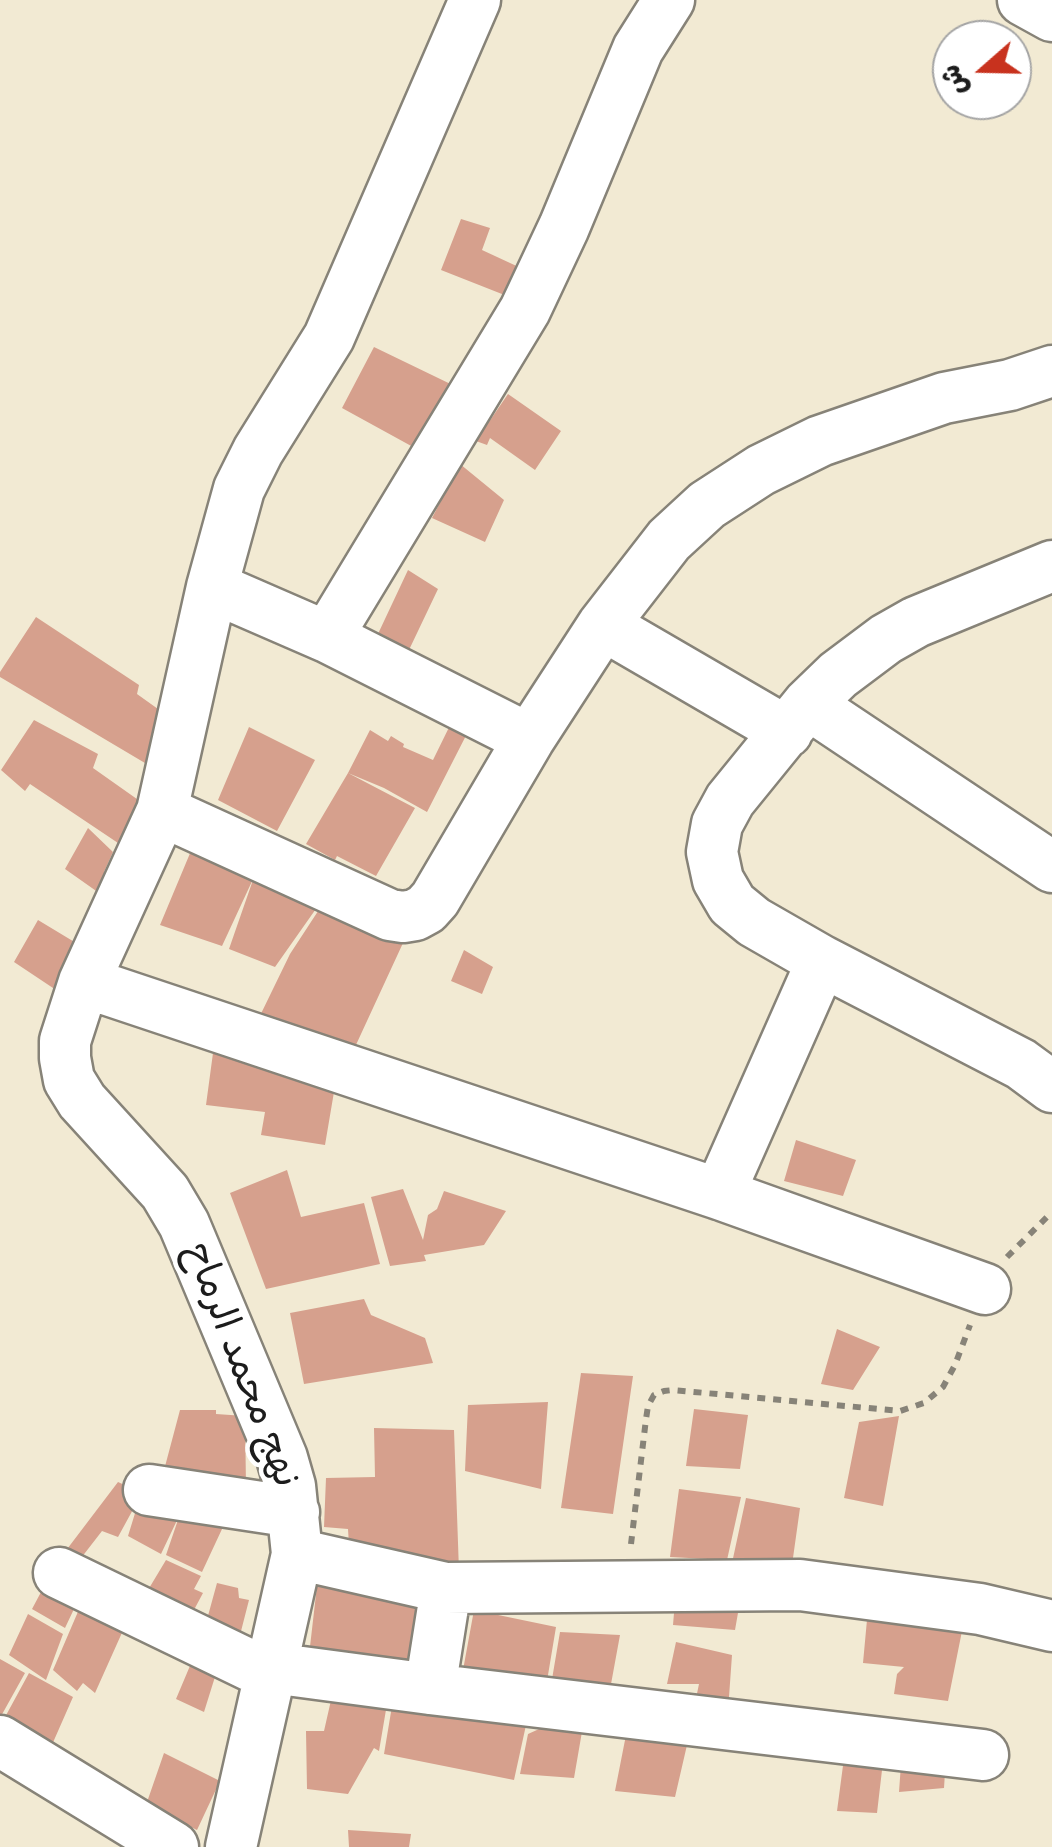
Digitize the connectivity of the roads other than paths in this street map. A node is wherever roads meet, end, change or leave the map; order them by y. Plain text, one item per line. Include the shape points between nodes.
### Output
1 (476, 0) edge
2 (669, 0) edge
3 (1023, 0) edge
4 (1052, 16) edge
5 (1052, 371) edge
6 (1052, 566) edge
7 (212, 587) junction
8 (602, 624) junction
9 (327, 637) junction
10 (798, 718) junction
11 (529, 739) junction
12 (162, 811) junction
13 (1052, 867) edge
14 (822, 961) junction
15 (84, 982) junction
16 (1052, 1087) edge
17 (719, 1194) junction
18 (985, 1289) road end
19 (150, 1490) dead end
20 (295, 1533) junction
21 (58, 1574) dead end
22 (446, 1588) junction
23 (1052, 1626) edge
24 (271, 1672) junction
25 (430, 1689) junction
26 (0, 1741) edge
27 (983, 1755) dead end
28 (173, 1847) edge
29 (230, 1847) edge

1 - 7 street, نهج محمد الرماح via 330,337 239,489
2 - 9 street via 638,49 525,310
3 - 4 street
5 - 8 street via 944,398 820,441 761,470 669,540
6 - 10 street via 886,639 838,675
7 - 9 street
7 - 12 street, نهج محمد الرماح
8 - 10 street
8 - 11 street
9 - 11 street
10 - 13 street
10 - 14 street via 730,800 716,824 712,852 732,904
11 - 12 street via 434,899 415,915 390,915
12 - 15 street, نهج محمد الرماح
14 - 16 street via 1022,1064
14 - 17 street
15 - 17 street
15 - 20 street, نهج محمد الرماح via 65,1041 69,1080 165,1192 184,1224 282,1458
17 - 18 street
19 - 20 street
20 - 22 street
20 - 24 street, نهج محمد الرماح
21 - 24 street
22 - 23 street via 800,1585 980,1609
22 - 25 street
24 - 25 street
24 - 29 street, نهج محمد الرماح
25 - 27 street
26 - 28 street

